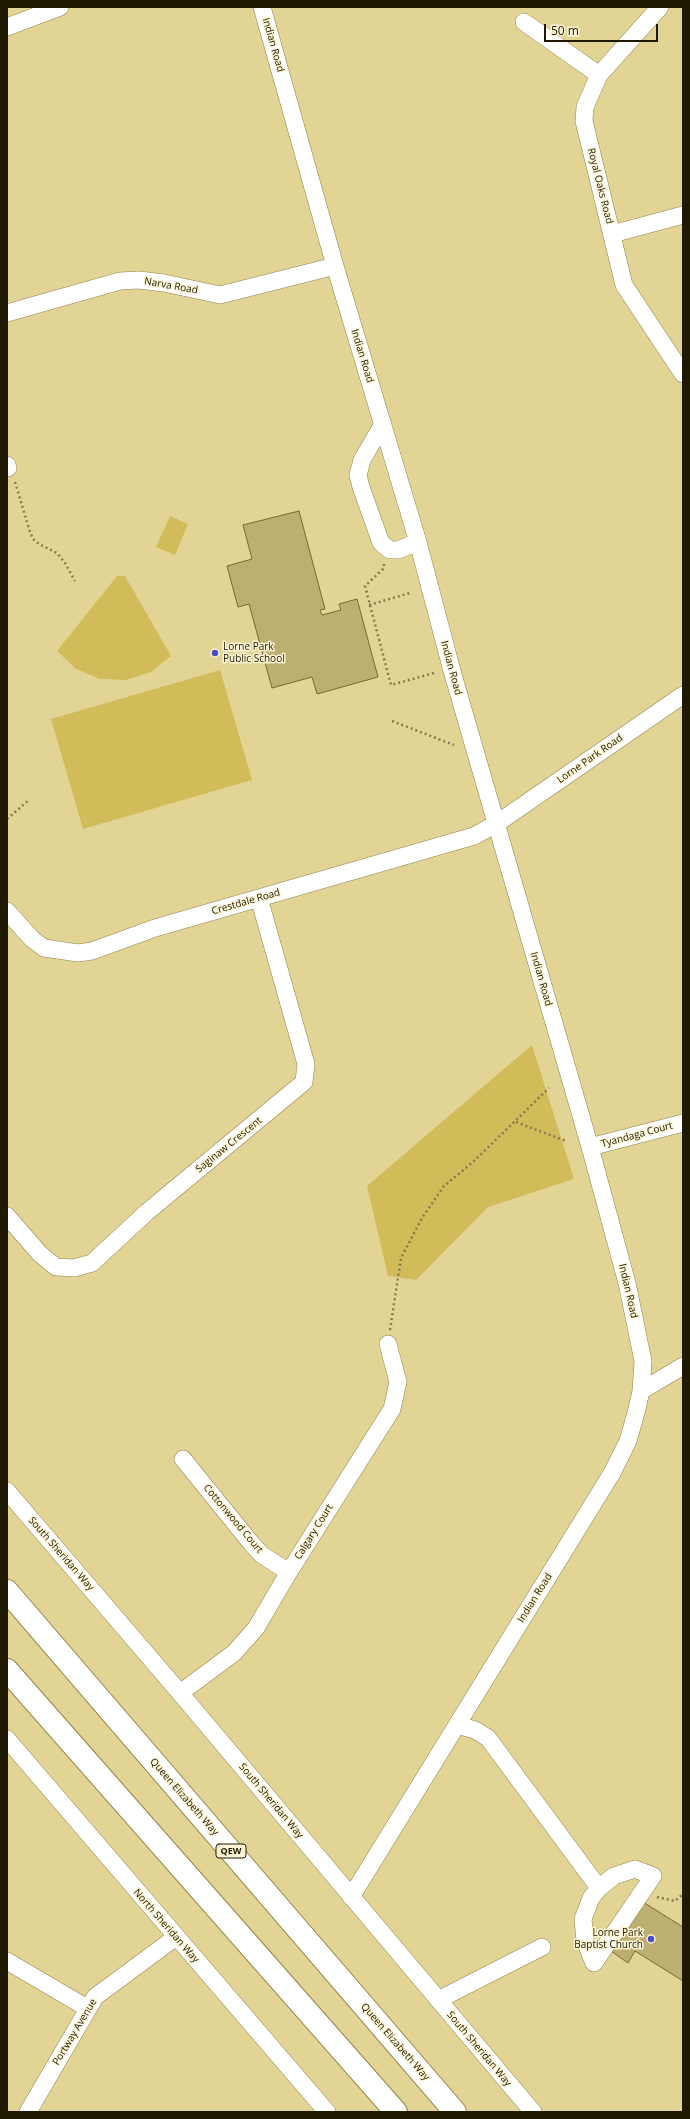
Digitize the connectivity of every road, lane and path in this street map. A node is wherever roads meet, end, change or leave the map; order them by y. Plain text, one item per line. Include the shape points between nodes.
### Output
1 (60, 7) edge
2 (262, 7) edge
3 (660, 7) edge
4 (524, 22) dead end
5 (7, 27) edge
6 (599, 75) junction
7 (683, 215) edge
8 (612, 234) junction
9 (335, 266) junction
10 (7, 313) edge
11 (683, 374) edge
12 (383, 424) junction
13 (8, 467) edge
14 (418, 542) junction
15 (380, 543) junction
16 (75, 581) dead end
17 (410, 593) dead end
18 (369, 604) junction
19 (434, 673) dead end
20 (683, 695) edge
21 (392, 721) dead end
22 (454, 745) dead end
23 (29, 800) dead end
24 (7, 819) edge
25 (496, 824) junction
26 (260, 898) junction
27 (7, 911) edge
28 (549, 1088) dead end
29 (516, 1122) junction
30 (683, 1123) edge
31 (566, 1142) dead end
32 (590, 1147) junction
33 (7, 1216) edge
34 (388, 1344) joint
35 (683, 1366) edge
36 (641, 1391) junction
37 (183, 1459) dead end
38 (7, 1491) edge
39 (289, 1572) junction
40 (7, 1591) edge
41 (7, 1670) edge
42 (180, 1693) junction
43 (457, 1725) junction
44 (7, 1739) edge
45 (599, 1888) junction
46 (640, 1894) junction
47 (683, 1894) edge
48 (350, 1897) junction
49 (176, 1937) junction
50 (542, 1947) dead end
51 (7, 1961) edge
52 (438, 2000) junction
53 (88, 2008) junction
54 (28, 2112) edge
55 (327, 2112) edge
56 (396, 2112) edge
57 (455, 2112) edge
58 (533, 2112) edge

1 - 5 street
2 - 9 street, Indian Road
3 - 6 street, Royal Oaks Road
4 - 6 street
6 - 8 street, Royal Oaks Road via 585,107 584,121
7 - 8 street
8 - 11 street, Royal Oaks Road via 624,285
9 - 10 street, Narva Road via 220,295 164,283 120,281
9 - 12 street, Indian Road
12 - 14 street, Indian Road
12 - 15 street via 362,460 358,475
13 - 16 path via 18,486 33,539 57,553
14 - 15 street via 398,550 390,550
14 - 25 street, Indian Road
15 - 18 path via 384,568 365,586
17 - 18 path
18 - 19 path via 391,685
20 - 25 street, Lorne Park Road
21 - 22 path
23 - 24 path
25 - 26 street, Crestdale Road via 474,836
25 - 32 street, Indian Road
26 - 27 street, Crestdale Road via 156,928 92,951 78,953 44,948 32,939
26 - 33 street, Saginaw Crescent via 306,1064 304,1082 147,1212 92,1263 74,1268 56,1267 40,1254
28 - 29 path
29 - 31 path
29 - 34 path via 444,1186 422,1218 401,1258
30 - 32 street, Tyandaga Court
32 - 36 street, Indian Road via 627,1283 643,1361
34 - 39 street, Calgary Court via 398,1382 392,1409
35 - 36 street
36 - 43 street, Indian Road via 628,1441 612,1473
37 - 39 street, Cottonwood Court via 262,1555
38 - 42 street, South Sheridan Way
39 - 42 street, Calgary Court via 256,1628 234,1654
40 - 57 highway, Queen Elizabeth Way / QEW
41 - 56 highway
42 - 48 street, South Sheridan Way
43 - 45 street via 475,1730 488,1738
43 - 48 street, Indian Road
44 - 49 street, North Sheridan Way
45 - 46 street via 614,1876 635,1869 654,1876
45 - 46 street via 591,1898 583,1919 585,1941 594,1963
46 - 47 path via 675,1901
48 - 52 street, South Sheridan Way
49 - 53 street, Portway Avenue via 95,1997
49 - 55 street, North Sheridan Way
50 - 52 street
51 - 53 street
52 - 58 street, South Sheridan Way
53 - 54 street, Portway Avenue

